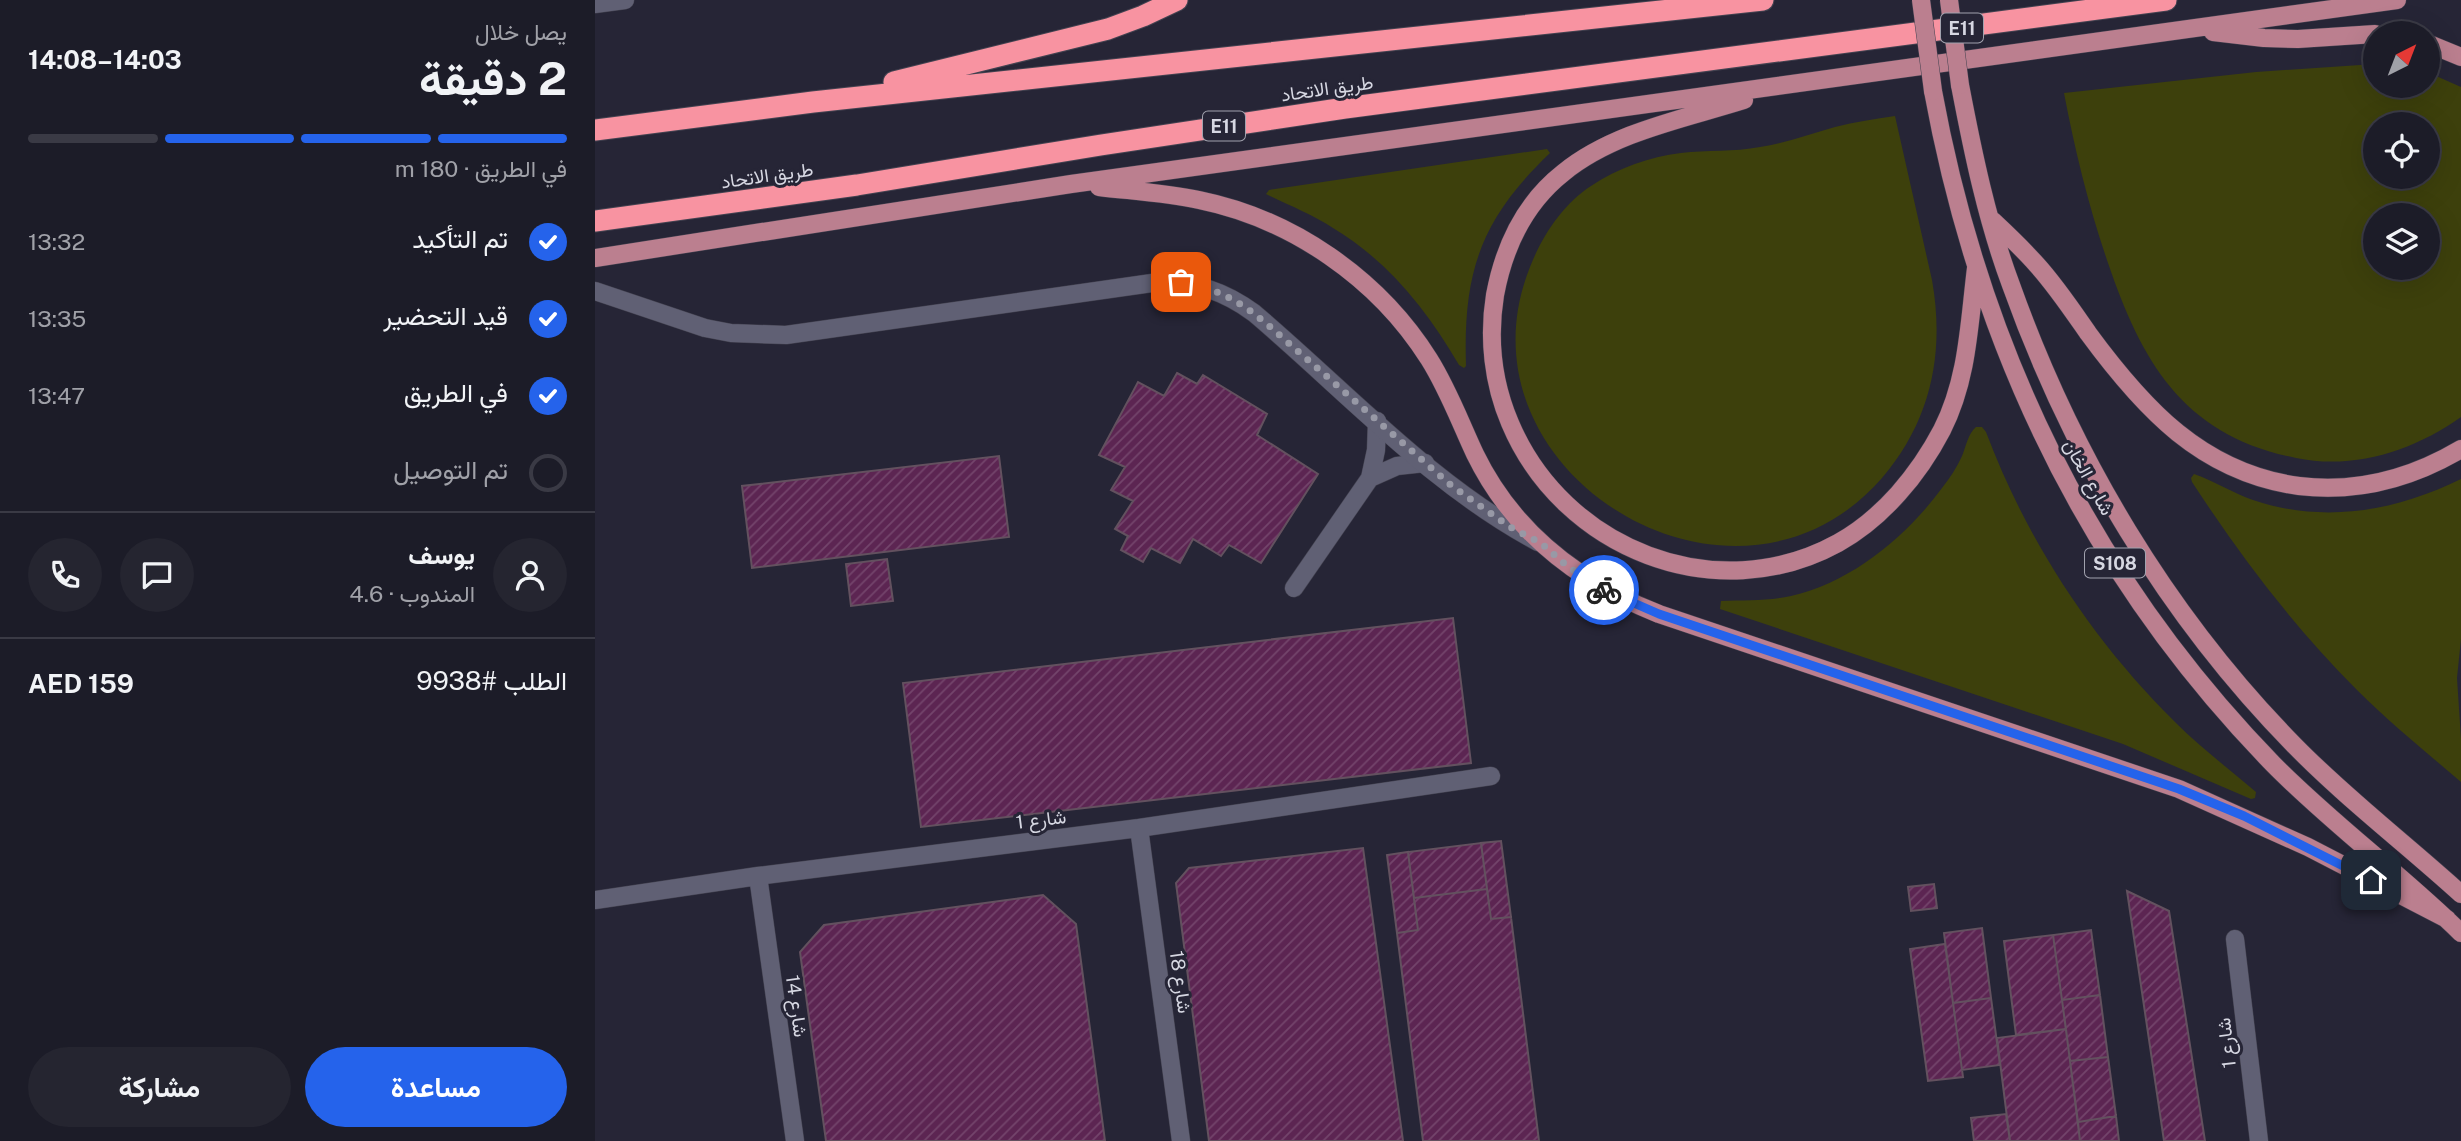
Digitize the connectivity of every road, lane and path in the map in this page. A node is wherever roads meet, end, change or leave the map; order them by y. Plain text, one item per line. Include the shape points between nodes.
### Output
1 (625, 0) edge
2 (1177, 0) edge
3 (1763, 0) edge
4 (1921, 0) edge
5 (1949, 0) edge
6 (2166, 0) edge
7 (2397, 0) edge
8 (595, 4) edge
9 (2196, 29) junction
10 (2363, 35) edge
11 (2440, 48) edge
12 (2461, 57) edge
13 (1793, 85) junction
14 (813, 102) junction
15 (595, 131) edge
16 (1071, 184) junction
17 (1990, 219) junction
18 (595, 221) edge
19 (595, 258) edge
20 (1976, 268) junction
21 (595, 291) edge
22 (1377, 421) junction
23 (2461, 449) edge
24 (1425, 463) junction
25 (1370, 478) junction
26 (1541, 543) junction
27 (1294, 588) dead end
28 (1491, 776) dead end
29 (1139, 828) junction
30 (758, 876) junction
31 (2461, 894) edge
32 (595, 900) edge
33 (2447, 919) junction
34 (2461, 933) edge
35 (2235, 939) dead end
36 (795, 1141) edge
37 (1181, 1141) edge
38 (2259, 1141) edge

1 - 8 street
2 - 14 highway via 1108,29
3 - 14 highway, طريق الاتحاد
4 - 20 main road, شارع الخان / S108, bridge via 1946,159
5 - 17 main road, شارع الخان / S108, bridge via 1959,86
6 - 18 highway, طريق الاتحاد / E11 via 1345,108
7 - 9 main road
9 - 10 main road via 2264,38
9 - 13 main road
11 - 12 main road
13 - 16 main road
13 - 20 main road via 1584,157 1540,194 1523,218 1509,244 1493,308 1495,375 1517,439 1554,494 1604,535 1641,553 1690,567 1751,569 1781,564 1839,542 1888,504 1928,455 1943,428 1964,369
14 - 15 highway, طريق الاتحاد
16 - 19 main road
16 - 26 main road via 1164,194 1233,209 1299,237 1329,256 1384,302 1407,329 1446,389 1494,488
17 - 23 main road via 2038,265 2146,405 2194,447 2222,463 2283,484 2347,488 2410,474
17 - 31 main road, شارع الخان / S108 via 2020,309 2062,410 2099,482 2164,586 2294,745
20 - 33 main road, شارع الخان / S108 via 2036,423 2141,604 2274,766
21 - 22 street via 705,328 786,335 1159,282 1203,286 1255,313
22 - 24 street
22 - 25 street
24 - 25 street via 1397,466
24 - 26 street via 1480,507
25 - 27 street
26 - 33 main road via 1567,566 1626,601 2179,789 2308,847
28 - 29 street, شارع 1
29 - 30 street, شارع 1
29 - 37 street, شارع 18
30 - 32 street, شارع 1
30 - 36 street, شارع 14
33 - 34 main road, شارع الخان / S108
35 - 38 street, شارع 1

